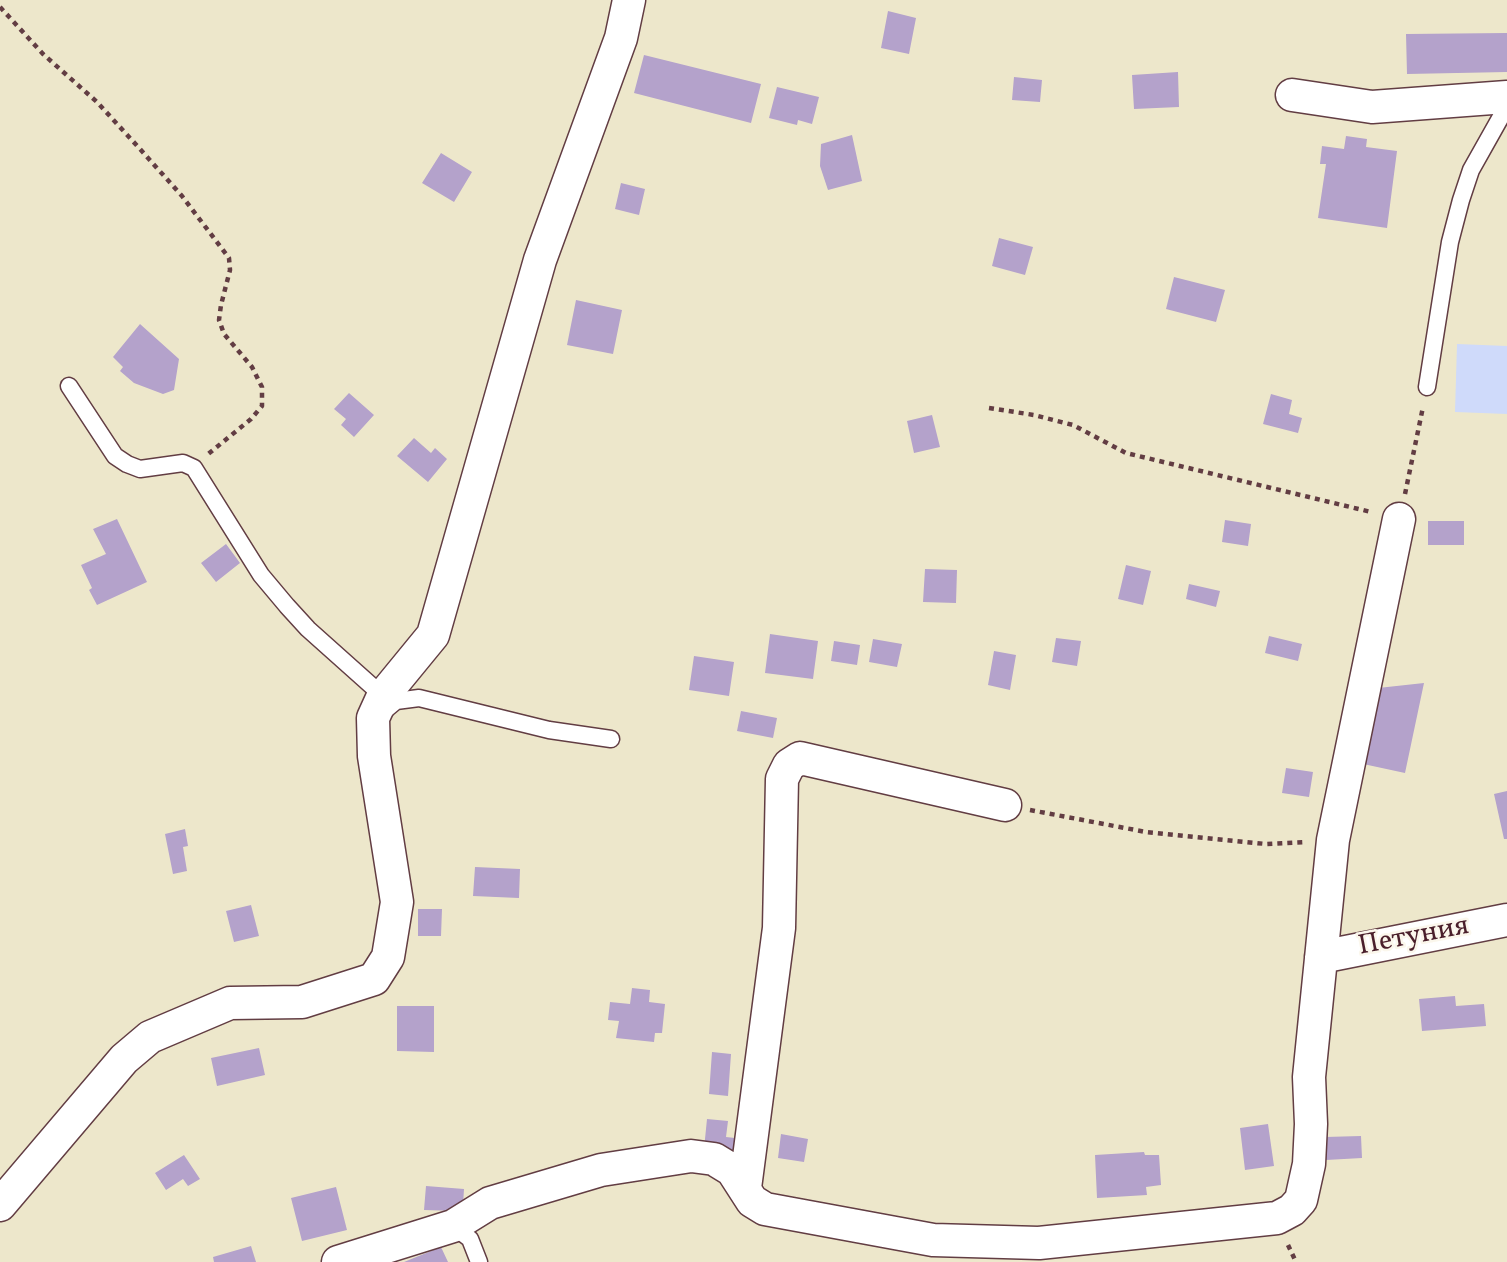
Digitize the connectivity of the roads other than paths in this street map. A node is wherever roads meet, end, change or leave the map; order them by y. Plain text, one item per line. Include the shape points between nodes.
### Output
1 (629, 0) edge
2 (1292, 95) dead end
3 (1507, 97) edge
4 (1507, 106) edge
5 (69, 386) dead end
6 (1427, 387) road end
7 (1399, 519) road end
8 (378, 707) junction
9 (611, 739) dead end
10 (1005, 805) road end
11 (1507, 920) edge
12 (1321, 957) junction
13 (745, 1188) junction
14 (0, 1205) edge
15 (453, 1226) junction
16 (1037, 1253) edge
17 (338, 1262) edge
18 (479, 1262) edge

1 - 8 street via 621,38 540,260 433,635
2 - 3 street via 1372,107
4 - 6 lane via 1471,170 1461,200
5 - 8 lane via 115,456 127,464 140,469 183,463 194,468 261,575
7 - 12 street via 1333,840
8 - 9 lane via 419,698 549,730
8 - 14 street via 374,756 397,902 388,957 374,979 302,1002 230,1003 150,1037 124,1059
10 - 13 street via 800,758 789,765 782,779 779,928
11 - 12 street, Петуния
12 - 16 street via 1309,1077 1309,1164 1301,1200 1292,1210 1276,1218
13 - 15 street via 732,1170 714,1158 691,1156 601,1170 491,1203
13 - 16 street via 752,1201 765,1209 933,1240
15 - 17 street
15 - 18 lane via 470,1239

